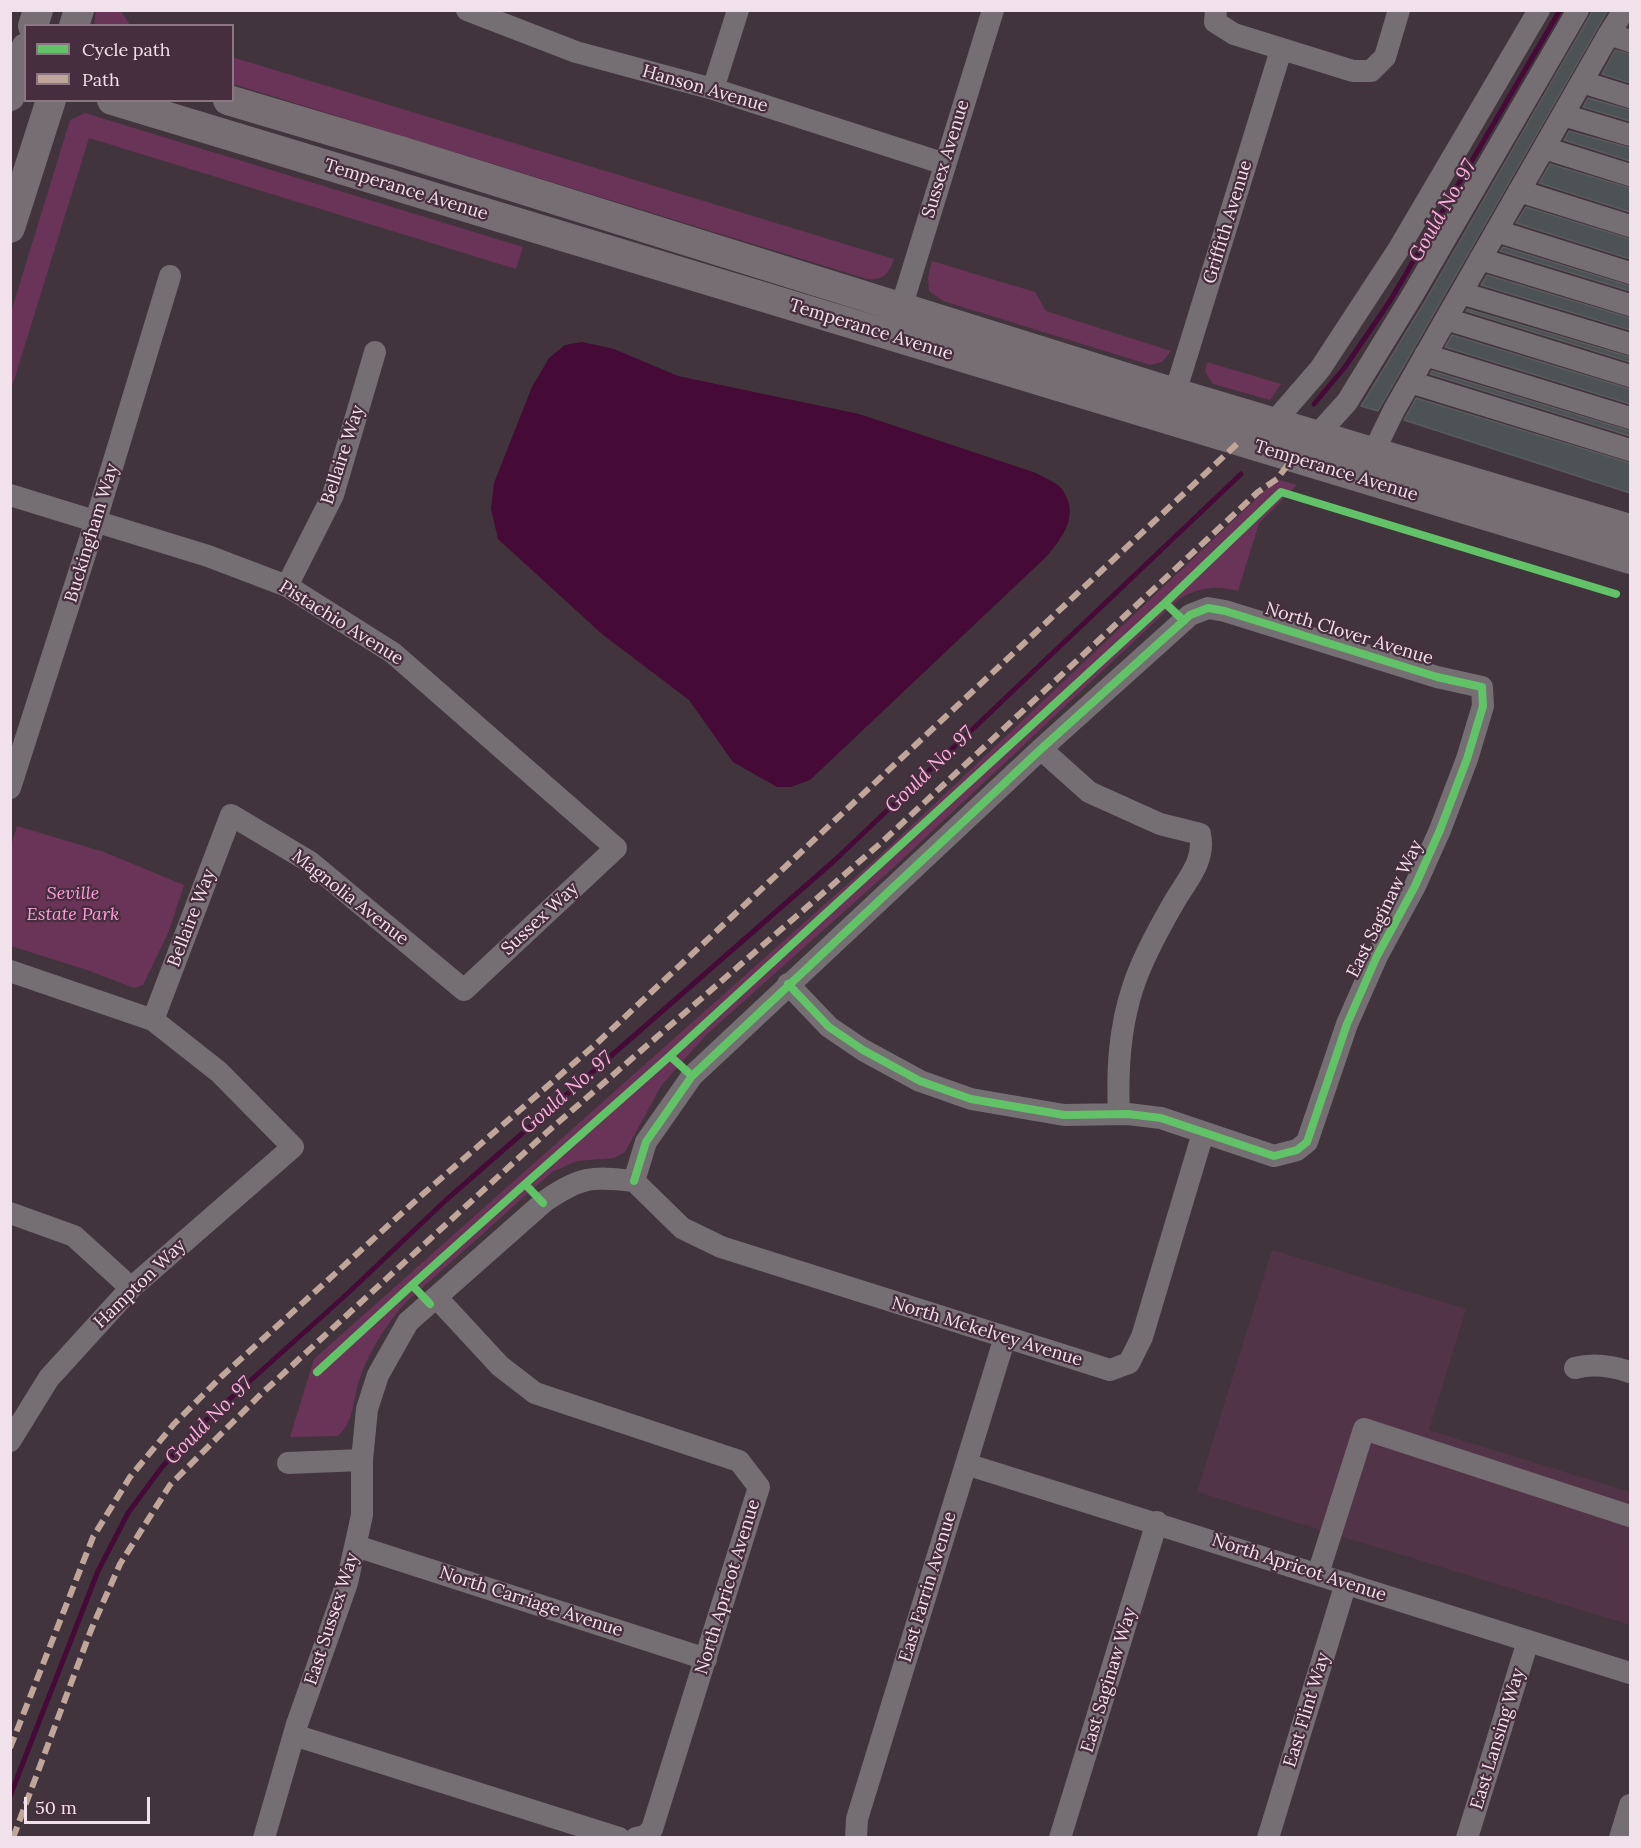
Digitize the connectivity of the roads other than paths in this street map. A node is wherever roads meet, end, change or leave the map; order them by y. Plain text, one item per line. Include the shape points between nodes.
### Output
1 (466, 10) edge
2 (738, 10) edge
3 (993, 10) edge
4 (1399, 10) edge
5 (1539, 10) edge
6 (1578, 10) edge
7 (1624, 10) edge
8 (1216, 16) edge
9 (1620, 38) edge
10 (1281, 50) junction
11 (1582, 82) junction
12 (713, 89) junction
13 (1630, 97) edge
14 (50, 102) edge
15 (119, 102) edge
16 (234, 102) edge
17 (1563, 115) junction
18 (1630, 135) edge
19 (1544, 148) junction
20 (945, 164) junction
21 (1630, 175) edge
22 (1519, 191) junction
23 (1630, 226) edge
24 (10, 228) edge
25 (1496, 231) junction
26 (1480, 259) junction
27 (1630, 273) edge
28 (170, 276) dead end
29 (1461, 293) junction
30 (1630, 305) edge
31 (901, 309) junction
32 (1446, 319) junction
33 (1630, 344) edge
34 (375, 352) dead end
35 (1425, 355) junction
36 (1003, 370) junction
37 (1630, 376) edge
38 (1410, 382) junction
39 (1175, 393) junction
40 (1630, 418) edge
41 (1275, 421) junction
42 (1318, 434) junction
43 (1630, 450) edge
44 (1374, 451) junction
45 (10, 495) edge
46 (96, 520) junction
47 (1630, 529) edge
48 (1630, 559) edge
49 (287, 586) junction
50 (1482, 687) joint
51 (1041, 750) junction
52 (10, 788) edge
53 (231, 815) joint
54 (616, 848) joint
55 (10, 970) edge
56 (788, 984) junction
57 (464, 990) joint
58 (153, 1020) junction
59 (1119, 1114) junction
60 (1203, 1133) junction
61 (634, 1181) junction
62 (10, 1213) edge
63 (131, 1288) junction
64 (437, 1298) junction
65 (1005, 1337) junction
66 (1575, 1368) dead end
67 (1630, 1372) edge
68 (10, 1441) edge
69 (362, 1460) junction
70 (288, 1463) dead end
71 (966, 1464) junction
72 (1630, 1516) edge
73 (1157, 1522) junction
74 (356, 1546) junction
75 (1318, 1574) junction
76 (1346, 1583) junction
77 (1528, 1641) junction
78 (706, 1659) junction
79 (1630, 1673) edge
80 (294, 1735) junction
81 (1630, 1804) edge
82 (264, 1838) edge
83 (619, 1838) edge
84 (636, 1838) edge
85 (856, 1838) edge
86 (1060, 1838) edge
87 (1269, 1838) edge
88 (1467, 1838) edge
89 (1620, 1838) edge

1 - 12 street, Hanson Avenue via 576,52
2 - 12 street
3 - 20 street, Sussex Avenue
4 - 10 street via 1385,57 1371,71 1353,71
5 - 41 street via 1398,250 1320,369
6 - 42 street via 1347,402
7 - 9 street
8 - 10 street via 1234,34
9 - 11 street
10 - 39 street, Griffith Avenue
11 - 13 street
11 - 17 street
12 - 20 street, Hanson Avenue
14 - 24 main road
15 - 36 main road, Temperance Avenue
16 - 31 main road, Temperance Avenue
17 - 18 street
17 - 19 street
19 - 21 street
19 - 22 street
20 - 31 street, Sussex Avenue
22 - 23 street
22 - 25 street
25 - 26 street
25 - 27 street
26 - 29 street
26 - 30 street
28 - 46 street, Buckingham Way
29 - 32 street
29 - 33 street
31 - 39 main road, Temperance Avenue
32 - 35 street
32 - 37 street
34 - 49 street, Bellaire Way via 333,495
35 - 38 street
35 - 40 street
36 - 39 main road via 1030,367 1147,402
36 - 48 main road, Temperance Avenue
38 - 43 street
38 - 44 street
39 - 41 main road, Temperance Avenue
41 - 42 main road, Temperance Avenue
42 - 44 main road, Temperance Avenue
44 - 47 main road, Temperance Avenue
45 - 46 street, Pistachio Avenue
46 - 49 street, Pistachio Avenue
46 - 52 street, Buckingham Way
49 - 54 street, Pistachio Avenue via 393,653
50 - 51 street, North Clover Avenue via 1208,608 1184,621
50 - 60 street, East Saginaw Way via 1483,706 1440,830 1347,1024 1307,1142 1297,1150 1274,1156
51 - 56 street
51 - 59 street via 1089,792 1160,824 1200,834 1202,844 1196,869 1173,904 1133,986 1117,1069
53 - 57 street, Magnolia Avenue via 310,862
53 - 58 street, Bellaire Way
54 - 57 street, Sussex Way
55 - 58 street
56 - 59 street via 829,1027 920,1081 971,1099 1052,1113
56 - 61 street via 692,1076 646,1142
58 - 63 street, Hampton Way via 219,1072 293,1147
59 - 60 street via 1161,1118
60 - 65 street, North Mckelvey Avenue via 1142,1337 1129,1363 1110,1370
61 - 64 street, East Sussex Way via 596,1177 568,1185
61 - 65 street, North Mckelvey Avenue via 682,1228 721,1247
62 - 63 street via 74,1236
63 - 68 street, Hampton Way via 49,1378
64 - 69 street, East Sussex Way via 408,1322 378,1375 367,1409
64 - 78 street, North Apricot Avenue via 500,1365 535,1393 739,1461 759,1487
65 - 71 street, East Farrin Avenue
66 - 67 street via 1609,1366
69 - 70 street
69 - 74 street, East Sussex Way via 362,1515
71 - 73 street, North Apricot Avenue
71 - 85 street, East Farrin Avenue via 857,1819
72 - 75 street via 1364,1429
73 - 75 street, North Apricot Avenue
73 - 86 street, East Saginaw Way
74 - 78 street, North Carriage Avenue
74 - 80 street, East Sussex Way via 347,1584
75 - 76 street, North Apricot Avenue
76 - 77 street, North Apricot Avenue
76 - 87 street, East Flint Way
77 - 79 street, North Apricot Avenue
77 - 88 street, East Lansing Way
78 - 84 street, North Apricot Avenue via 652,1829
80 - 82 street, East Sussex Way
80 - 83 street
81 - 89 street

